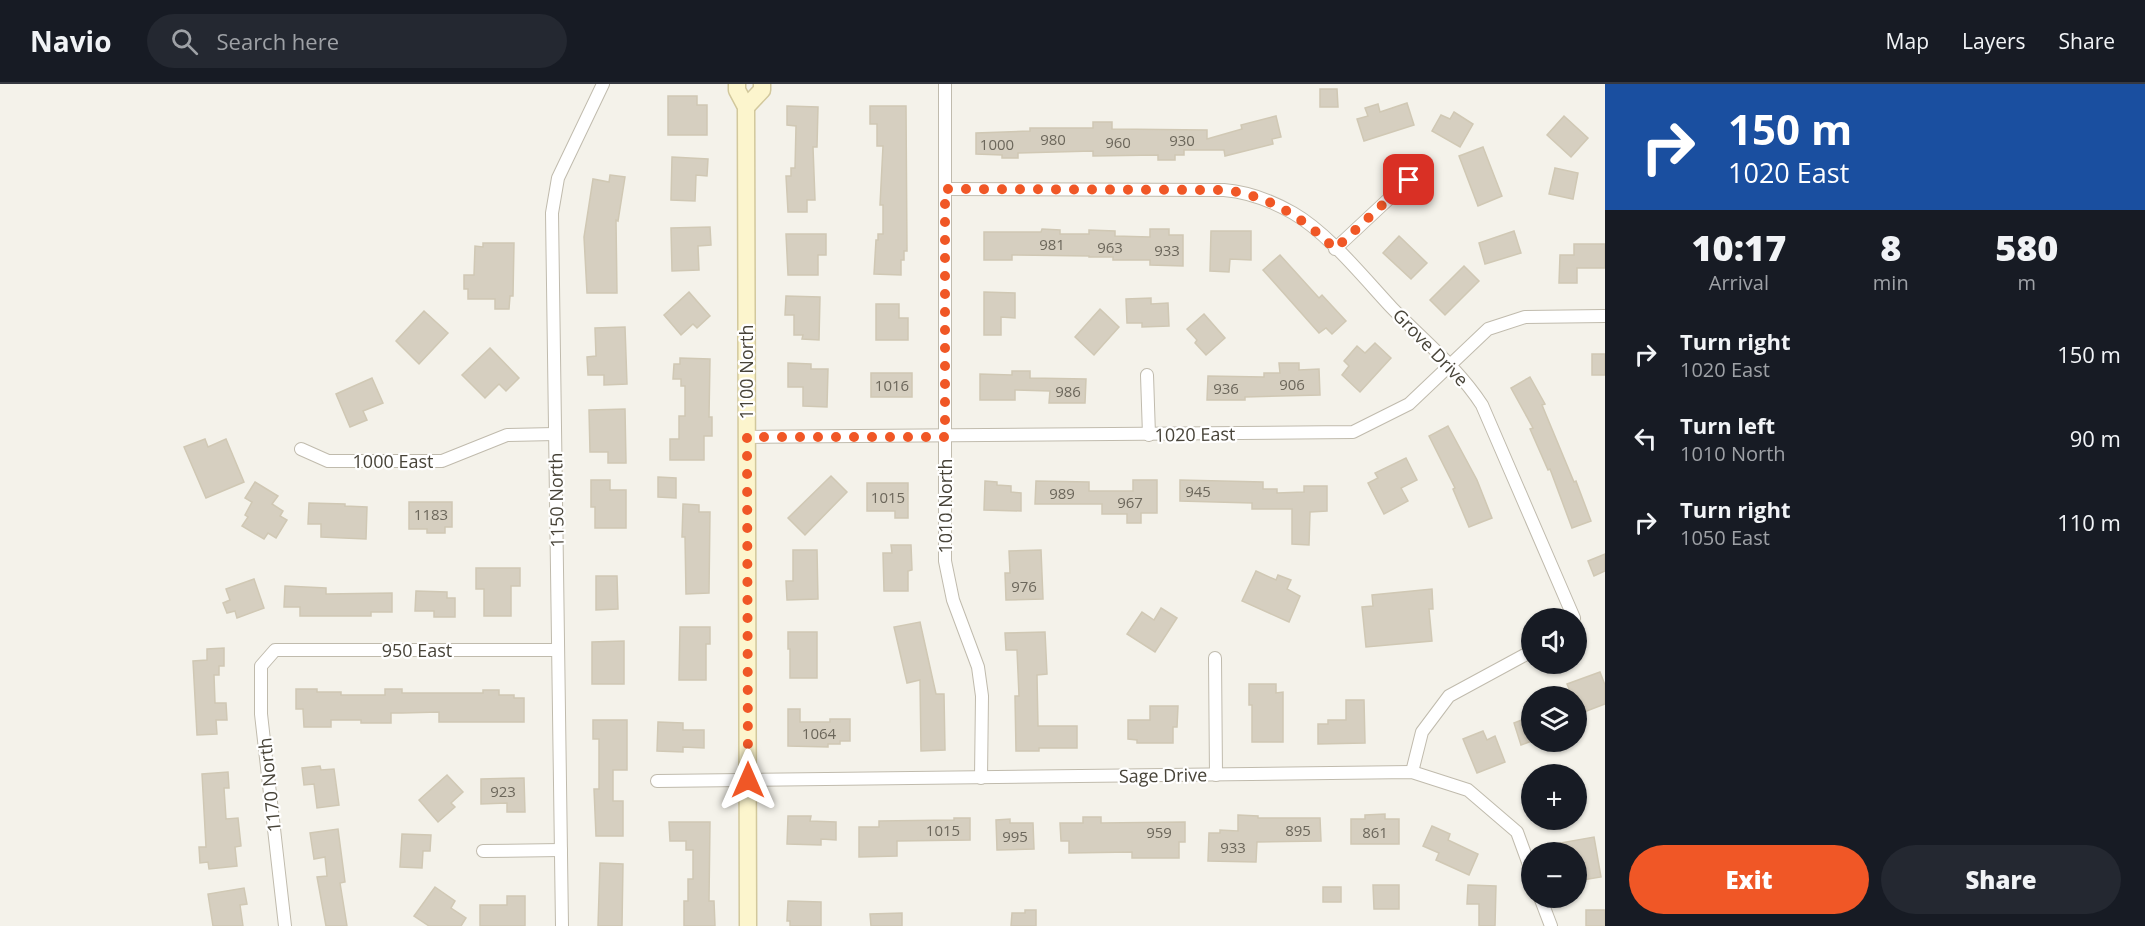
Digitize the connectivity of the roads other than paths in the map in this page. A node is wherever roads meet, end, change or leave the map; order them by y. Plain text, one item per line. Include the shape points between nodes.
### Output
1 (603, 84) edge
2 (737, 84) edge
3 (762, 84) edge
4 (945, 84) edge
5 (746, 107) junction
6 (1409, 180) dead end
7 (945, 189) junction
8 (1335, 249) junction
9 (1605, 316) edge
10 (1450, 364) junction
11 (1147, 375) dead end
12 (555, 434) junction
13 (1149, 435) junction
14 (747, 437) junction
15 (945, 437) junction
16 (301, 449) dead end
17 (1570, 608) edge
18 (275, 650) joint
19 (558, 650) junction
20 (1521, 657) edge
21 (1215, 658) dead end
22 (1412, 772) junction
23 (1216, 775) junction
24 (981, 778) junction
25 (748, 780) junction
26 (657, 781) dead end
27 (1521, 843) edge
28 (561, 850) junction
29 (483, 851) dead end
30 (1544, 908) edge
31 (285, 926) edge
32 (562, 926) edge
33 (748, 926) edge
34 (1551, 926) edge

1 - 12 street, 1150 North via 558,178 552,213
2 - 5 street, 1100 North
3 - 5 street via 762,90
4 - 7 street, 1010 North
5 - 14 street, 1100 North
6 - 8 street
7 - 8 street, Grove Drive via 1224,190 1252,194 1293,213
7 - 15 street, 1010 North
8 - 10 street, Grove Drive
9 - 10 street, 1020 East via 1525,317 1488,330
10 - 13 street, 1020 East via 1409,404 1353,432
10 - 17 street, Grove Drive via 1482,405
11 - 13 street
12 - 16 street, 1000 East via 507,435 441,461 328,461
12 - 19 street, 1150 North
13 - 15 street, 1020 East
14 - 15 street, 1020 East
14 - 25 street, 1100 North
15 - 24 street, 1010 North via 945,561 978,668 982,696
18 - 19 street, 950 East
18 - 31 street, 1170 North via 261,666 261,714
19 - 28 street, 1150 North
20 - 22 street via 1449,696 1422,732
21 - 23 street
22 - 23 street, Sage Drive
22 - 27 street, Sage Drive via 1468,790 1517,832
23 - 24 street, Sage Drive
24 - 25 street, Sage Drive
25 - 26 street, Sage Drive
25 - 33 street, 1100 North
28 - 29 street
28 - 32 street, 1150 North
30 - 34 street

